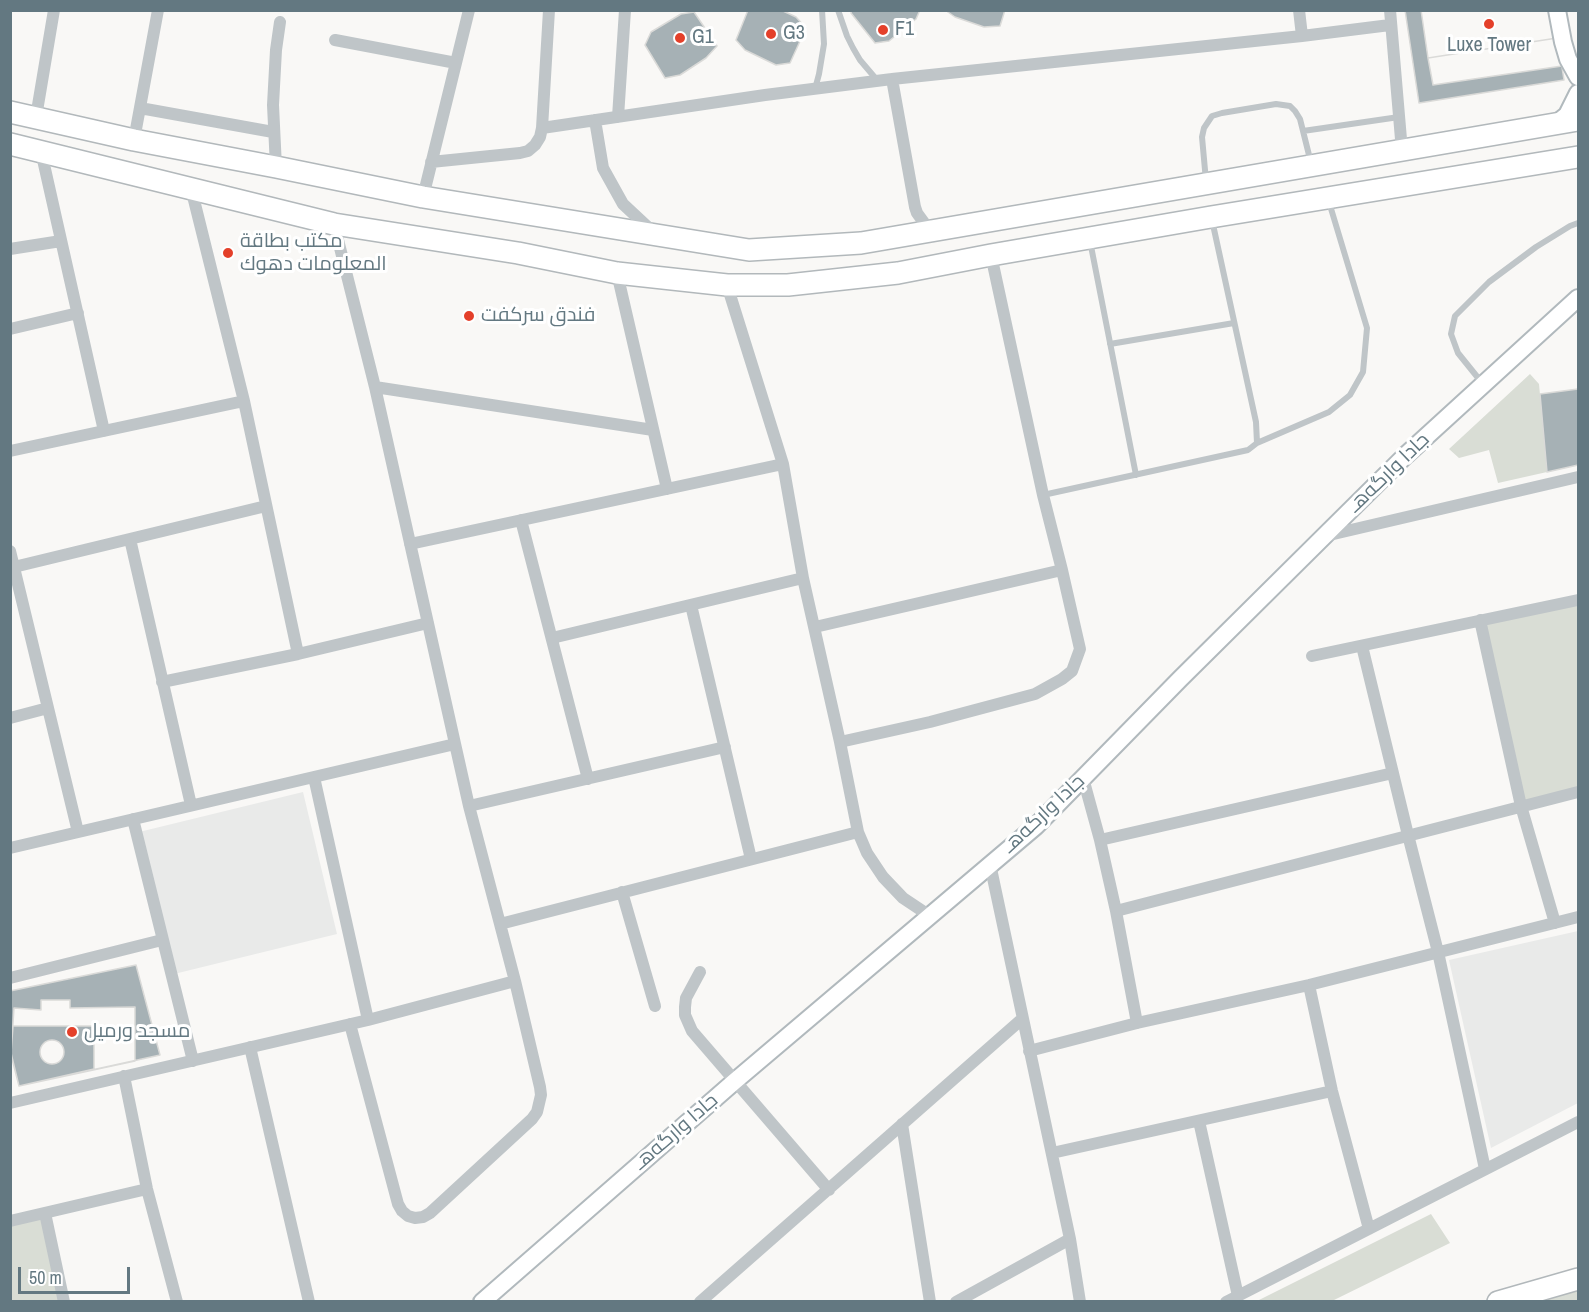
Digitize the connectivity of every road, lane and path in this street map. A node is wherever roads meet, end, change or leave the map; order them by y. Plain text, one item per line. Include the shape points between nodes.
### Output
1 (54, 10) edge
2 (158, 10) edge
3 (469, 10) edge
4 (549, 10) edge
5 (625, 10) edge
6 (822, 10) edge
7 (838, 10) edge
8 (1299, 10) edge
9 (1389, 10) edge
10 (1557, 10) edge
11 (1567, 10) edge
12 (280, 22) dead end
13 (1390, 25) junction
14 (1302, 36) junction
15 (335, 40) dead end
16 (1578, 55) edge
17 (456, 63) junction
18 (1578, 77) edge
19 (892, 79) junction
20 (878, 80) junction
21 (815, 89) junction
22 (1578, 96) edge
23 (140, 108) junction
24 (10, 112) edge
25 (1399, 116) junction
26 (36, 117) junction
27 (618, 117) junction
28 (595, 120) junction
29 (1578, 120) edge
30 (1556, 124) junction
31 (542, 128) junction
32 (1303, 131) junction
33 (273, 132) junction
34 (134, 140) junction
35 (10, 144) edge
36 (41, 151) junction
37 (1402, 151) junction
38 (1578, 157) edge
39 (431, 162) junction
40 (276, 167) junction
41 (1307, 167) junction
42 (1248, 176) junction
43 (1206, 184) junction
44 (190, 188) junction
45 (423, 197) junction
46 (1318, 200) junction
47 (915, 207) junction
48 (1255, 210) junction
49 (1211, 217) junction
50 (1578, 223) edge
51 (334, 224) junction
52 (936, 230) junction
53 (656, 235) junction
54 (900, 237) junction
55 (1090, 238) junction
56 (61, 241) junction
57 (10, 249) edge
58 (991, 255) junction
59 (617, 273) junction
60 (727, 285) junction
61 (1578, 298) edge
62 (78, 313) junction
63 (1234, 322) junction
64 (10, 329) edge
65 (1110, 344) junction
66 (1483, 385) junction
67 (375, 387) junction
68 (244, 401) junction
69 (653, 430) junction
70 (104, 431) junction
71 (1257, 443) junction
72 (10, 451) edge
73 (783, 464) junction
74 (1136, 475) junction
75 (1578, 477) edge
76 (667, 489) junction
77 (1043, 495) junction
78 (266, 506) junction
79 (521, 520) junction
80 (1323, 537) junction
81 (129, 540) junction
82 (410, 544) junction
83 (10, 551) edge
84 (14, 567) junction
85 (1062, 570) junction
86 (803, 578) junction
87 (1578, 600) edge
88 (691, 605) junction
89 (1480, 620) junction
90 (428, 623) junction
91 (815, 627) junction
92 (552, 638) junction
93 (1362, 646) junction
94 (298, 654) junction
95 (1312, 656) dead end
96 (162, 682) junction
97 (48, 708) junction
98 (10, 718) edge
99 (840, 741) junction
100 (455, 744) junction
101 (725, 747) junction
102 (1393, 773) junction
103 (314, 777) junction
104 (1083, 778) junction
105 (588, 779) junction
106 (1578, 792) edge
107 (191, 805) junction
108 (469, 806) junction
109 (1521, 806) junction
110 (133, 819) junction
111 (78, 832) junction
112 (858, 832) junction
113 (1408, 835) junction
114 (1100, 840) junction
115 (10, 848) edge
116 (752, 859) junction
117 (990, 864) junction
118 (622, 892) junction
119 (1116, 911) junction
120 (930, 916) junction
121 (1578, 917) edge
122 (1555, 923) junction
123 (500, 924) junction
124 (162, 940) junction
125 (1438, 952) junction
126 (700, 972) dead end
127 (10, 978) edge
128 (515, 981) junction
129 (1309, 985) junction
130 (655, 1006) dead end
131 (1022, 1019) junction
132 (368, 1020) junction
133 (1137, 1023) junction
134 (350, 1024) junction
135 (250, 1047) junction
136 (1029, 1051) junction
137 (193, 1061) junction
138 (124, 1076) junction
139 (735, 1081) junction
140 (1332, 1091) junction
141 (11, 1100) edge
142 (1199, 1121) junction
143 (1578, 1122) edge
144 (902, 1124) junction
145 (1052, 1153) junction
146 (1485, 1169) junction
147 (147, 1189) junction
148 (829, 1190) junction
149 (45, 1213) junction
150 (10, 1221) edge
151 (1369, 1229) junction
152 (1070, 1239) junction
153 (1578, 1280) edge
154 (1238, 1296) junction
155 (304, 1301) edge
156 (64, 1302) edge
157 (177, 1302) edge
158 (482, 1302) edge
159 (700, 1302) edge
160 (930, 1302) edge
161 (956, 1302) edge
162 (1080, 1302) edge
163 (1226, 1302) edge
164 (1498, 1302) edge

1 - 26 street
2 - 23 street
3 - 17 street
4 - 31 street
5 - 27 street
6 - 21 lane via 824,44
7 - 20 lane via 846,36
8 - 14 street
9 - 13 street
10 - 18 street via 1568,60
11 - 16 street
12 - 33 street
13 - 14 street
13 - 25 street
14 - 19 street
15 - 17 street
17 - 39 street
19 - 20 street
19 - 47 street
20 - 21 street
21 - 27 street
22 - 30 street via 1567,115
23 - 33 street
23 - 34 street
24 - 26 highway
25 - 32 lane
25 - 37 street
26 - 34 highway
27 - 28 street
28 - 31 street
28 - 53 street via 603,168 623,204
29 - 30 highway
30 - 37 highway
31 - 39 street via 528,151
32 - 41 lane
32 - 43 lane via 1295,111 1283,104 1212,116 1202,137
33 - 40 street
34 - 40 highway
35 - 36 highway
36 - 44 highway
36 - 56 street
37 - 41 highway
38 - 46 highway
39 - 45 street
40 - 45 highway
41 - 42 highway
41 - 46 highway via 1298,172 1294,183 1303,199
42 - 43 highway
42 - 48 highway via 1261,181 1266,194
43 - 52 highway
44 - 51 highway
44 - 68 street
45 - 53 highway
46 - 48 highway
46 - 71 lane via 1367,328 1363,372 1350,395 1329,412
47 - 52 street via 921,219
47 - 54 street via 912,220
48 - 49 highway
49 - 55 highway
49 - 63 lane
50 - 66 lane via 1536,247 1455,315 1451,334 1458,353
51 - 59 highway
51 - 67 street
52 - 54 highway
53 - 54 highway via 749,250
55 - 58 highway
55 - 65 lane
56 - 57 street
56 - 62 street
58 - 60 highway via 898,273 788,285
58 - 77 street
59 - 60 highway
59 - 69 street
60 - 73 street
61 - 66 street, جادا وارگه‌هـ
62 - 64 street
62 - 70 street
63 - 65 lane
63 - 71 lane
65 - 74 lane
66 - 80 street, جادا وارگه‌هـ
67 - 69 street
67 - 82 street
68 - 70 street
68 - 78 street
69 - 76 street
70 - 72 street
71 - 74 lane via 1248,450
73 - 76 street
73 - 86 street
74 - 77 lane
75 - 80 street
76 - 79 street
77 - 85 street
78 - 81 street
78 - 94 street
79 - 82 street
79 - 92 street
80 - 104 street, جادا وارگه‌هـ
81 - 84 street
81 - 96 street
82 - 90 street
83 - 84 street
84 - 97 street
85 - 91 street
85 - 99 street via 1080,649 1072,670 1062,679 1035,694
86 - 88 street
86 - 91 street
87 - 89 street
88 - 92 street
88 - 101 street
89 - 93 street
89 - 109 street
90 - 94 street
90 - 100 street
91 - 99 street
92 - 105 street
93 - 95 street
93 - 102 street
94 - 96 street
96 - 107 street
97 - 98 street
97 - 111 street
99 - 112 street
100 - 103 street
100 - 108 street
101 - 105 street
101 - 116 street
102 - 113 street
102 - 114 street
103 - 107 street
103 - 132 street
104 - 114 street
104 - 117 street, جادا وارگه‌هـ via 1036,826
105 - 108 street
106 - 109 street
107 - 110 street
108 - 123 street
109 - 113 street
109 - 122 street
110 - 111 street
110 - 124 street
111 - 115 street
112 - 116 street
112 - 120 street via 883,877 903,898
113 - 119 street
113 - 125 street
114 - 119 street
116 - 118 street
117 - 120 street, جادا وارگه‌هـ
117 - 131 street
118 - 123 street
118 - 130 street
119 - 133 street
120 - 139 street, جادا وارگه‌هـ
121 - 122 street
122 - 125 street
123 - 128 street
124 - 127 street
124 - 137 street
125 - 129 street
125 - 146 street
126 - 139 street via 686,998 687,1023
128 - 132 street
128 - 134 street via 540,1087 537,1112 423,1217 408,1216 398,1204
129 - 133 street
129 - 140 street
131 - 136 street
131 - 144 street
132 - 134 street
133 - 136 street
134 - 135 street
135 - 137 street
135 - 155 street
136 - 145 street
137 - 138 street
138 - 141 street
138 - 147 street
139 - 148 street
139 - 158 street, جادا وارگه‌هـ
140 - 142 street
140 - 151 street
142 - 145 street
142 - 154 street
143 - 146 street
144 - 148 street
144 - 160 street
145 - 152 street
146 - 151 street
147 - 149 street
147 - 157 street
148 - 159 street
149 - 150 street
149 - 156 street
151 - 154 street
152 - 161 street
152 - 162 street
153 - 164 highway
154 - 163 street

